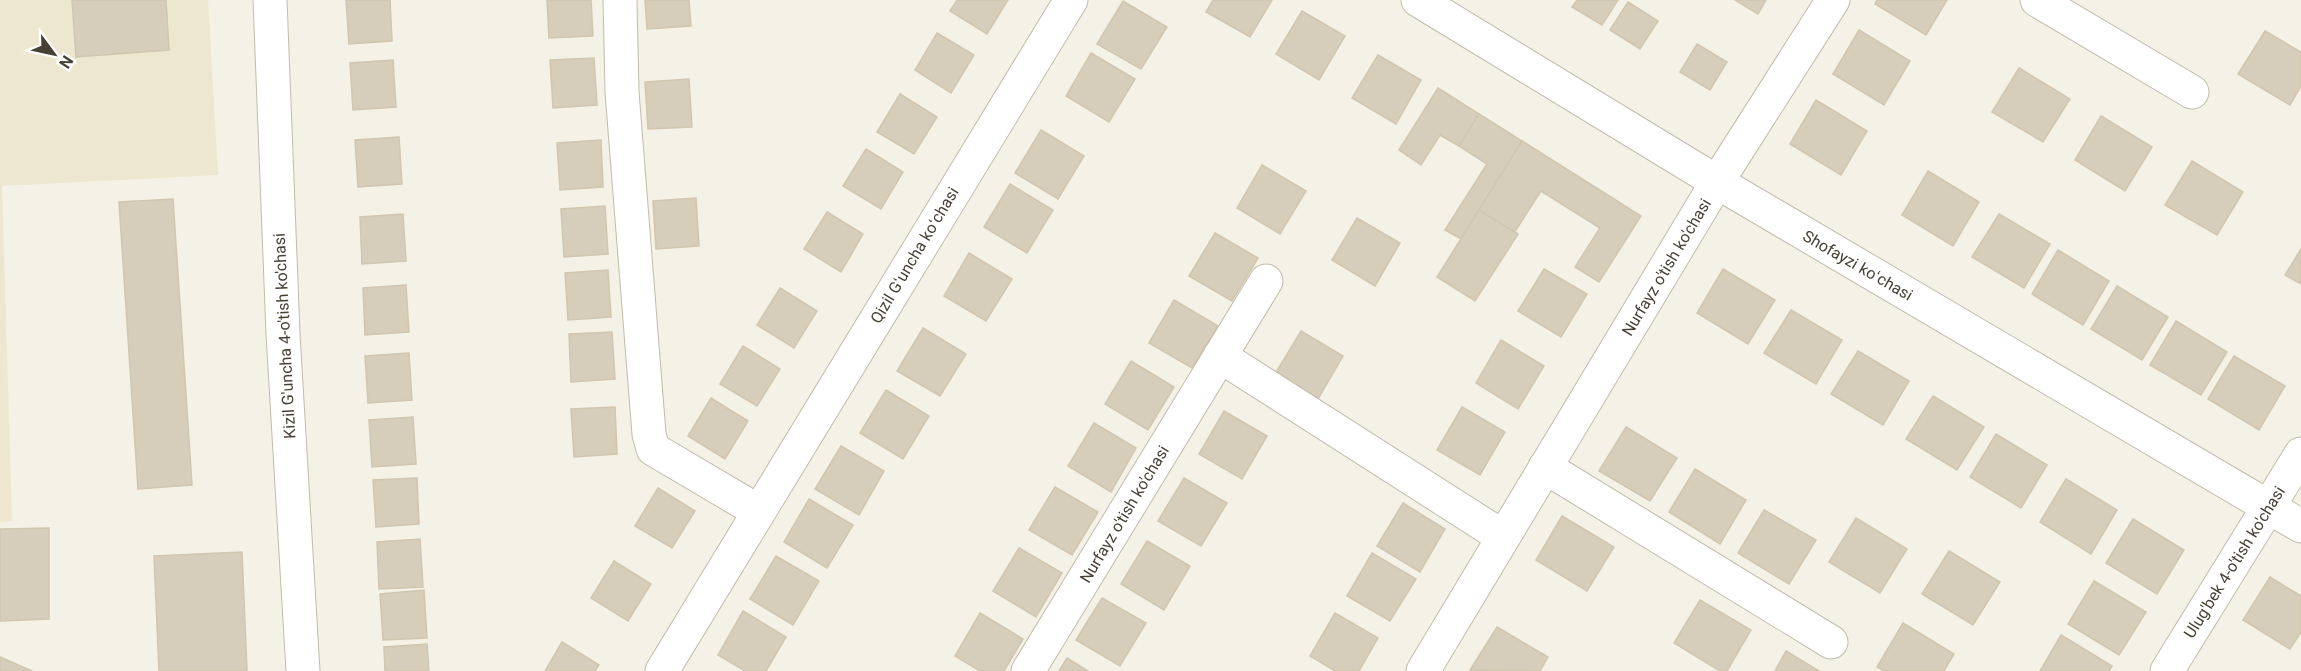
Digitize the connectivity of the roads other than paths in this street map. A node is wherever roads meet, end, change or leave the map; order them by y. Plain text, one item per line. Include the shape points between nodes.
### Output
1 (270, 0) edge
2 (620, 0) edge
3 (1071, 0) edge
4 (1418, 0) edge
5 (1833, 0) edge
6 (2037, 0) edge
7 (2192, 92) dead end
8 (1717, 182) junction
9 (1266, 281) dead end
10 (1220, 356) junction
11 (2301, 454) edge
12 (1545, 467) junction
13 (2270, 506) junction
14 (758, 511) junction
15 (2301, 526) edge
16 (1503, 537) junction
17 (1831, 642) dead end
18 (303, 671) edge
19 (662, 671) edge
20 (1028, 671) edge
21 (1423, 671) edge
22 (2167, 671) edge

1 - 18 street, Kizil G'uncha 4-o'tish ko'chasi via 283,334
2 - 14 street via 622,92 653,449
3 - 14 street, Qizil Gʻuncha koʻchasi
4 - 8 street, Shofayzi koʻchasi
5 - 8 street, Nurfayz o'tish ko'chasi
6 - 7 street
8 - 12 street, Nurfayz o'tish ko'chasi
8 - 13 street, Shofayzi koʻchasi
9 - 10 street, Nurfayz o'tish ko'chasi
10 - 16 street
10 - 20 street, Nurfayz o'tish ko'chasi
11 - 13 street, Ulug'bek 4-o'tish ko'chasi
12 - 16 street, Nurfayz o'tish ko'chasi
12 - 17 street
13 - 15 street, Shofayzi koʻchasi
13 - 22 street, Ulug'bek 4-o'tish ko'chasi
14 - 19 street, Qizil Gʻuncha koʻchasi
16 - 21 street, Nurfayz o'tish ko'chasi

